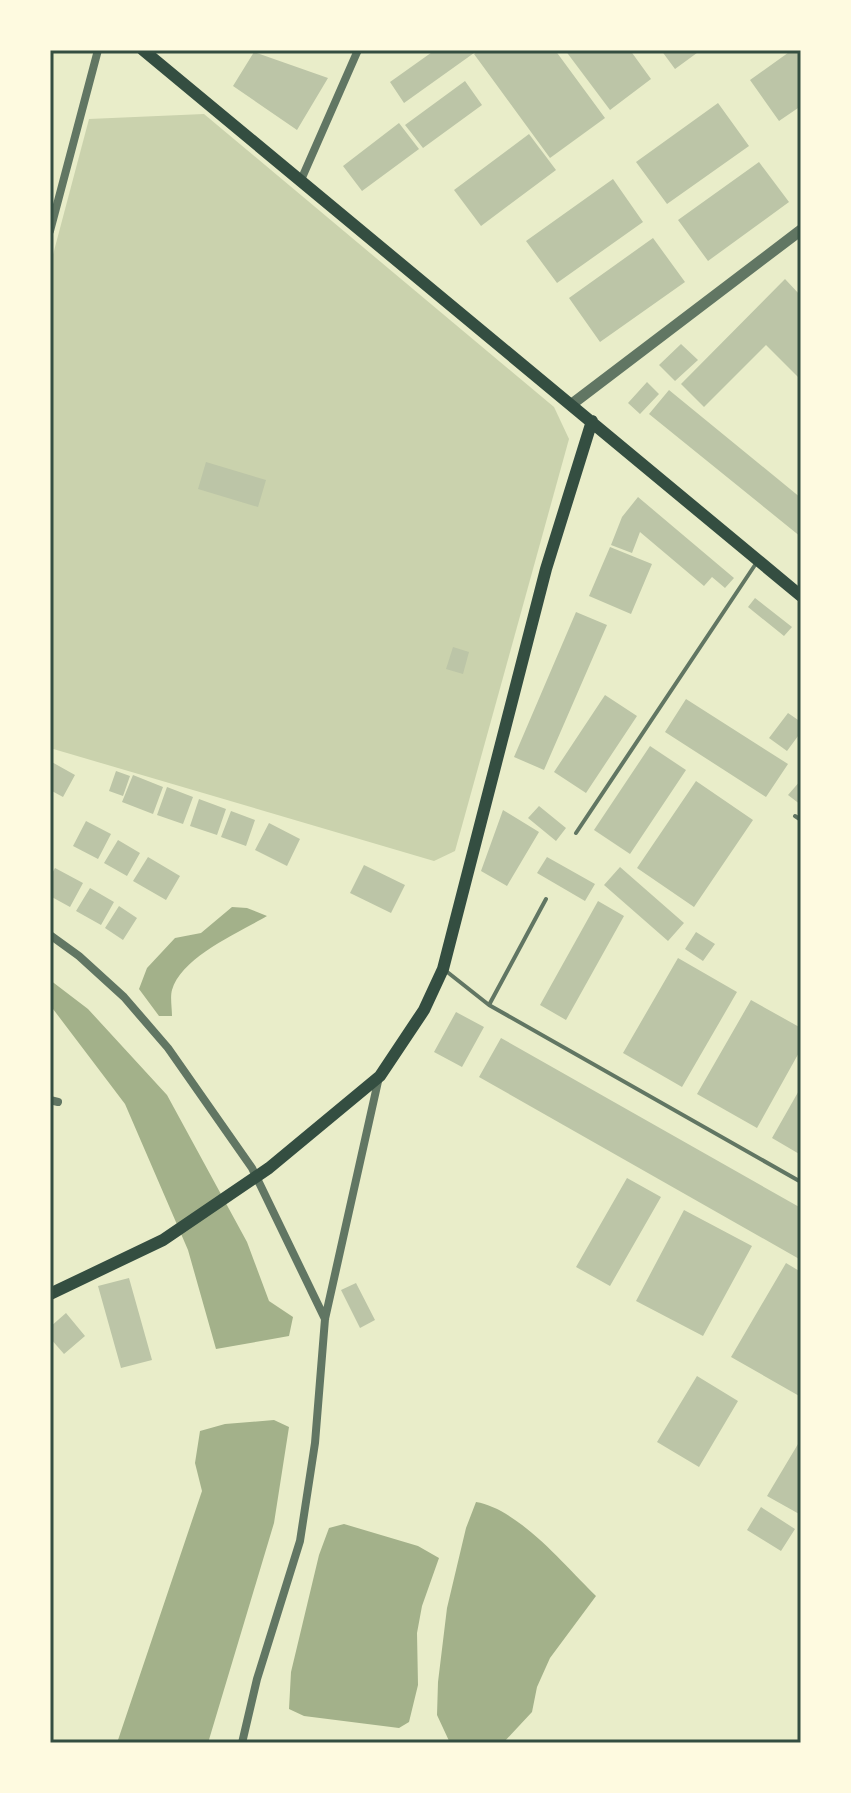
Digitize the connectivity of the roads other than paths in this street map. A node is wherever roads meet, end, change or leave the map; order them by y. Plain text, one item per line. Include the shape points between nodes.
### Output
1 (98, 50) edge
2 (143, 50) edge
3 (358, 50) edge
4 (301, 180) junction
5 (801, 230) edge
6 (50, 231) edge
7 (572, 404) junction
8 (592, 421) junction
9 (758, 561) junction
10 (801, 596) edge
11 (795, 816) dead end
12 (801, 820) edge
13 (576, 833) dead end
14 (546, 899) dead end
15 (50, 935) edge
16 (443, 969) junction
17 (489, 1005) junction
18 (380, 1076) junction
19 (801, 1182) edge
20 (50, 1294) edge
21 (325, 1319) junction
22 (242, 1743) edge

1 - 6 street
2 - 4 main road
3 - 4 street
4 - 7 main road
5 - 7 street
7 - 8 main road
8 - 9 main road
8 - 16 main road via 546,569
9 - 10 main road
9 - 13 lane
11 - 12 lane
14 - 17 lane
15 - 21 street via 124,997 168,1048 252,1168
16 - 17 lane
16 - 18 main road via 424,1010
17 - 19 lane
18 - 20 main road via 269,1168 163,1240
18 - 21 street
21 - 22 street via 300,1541

